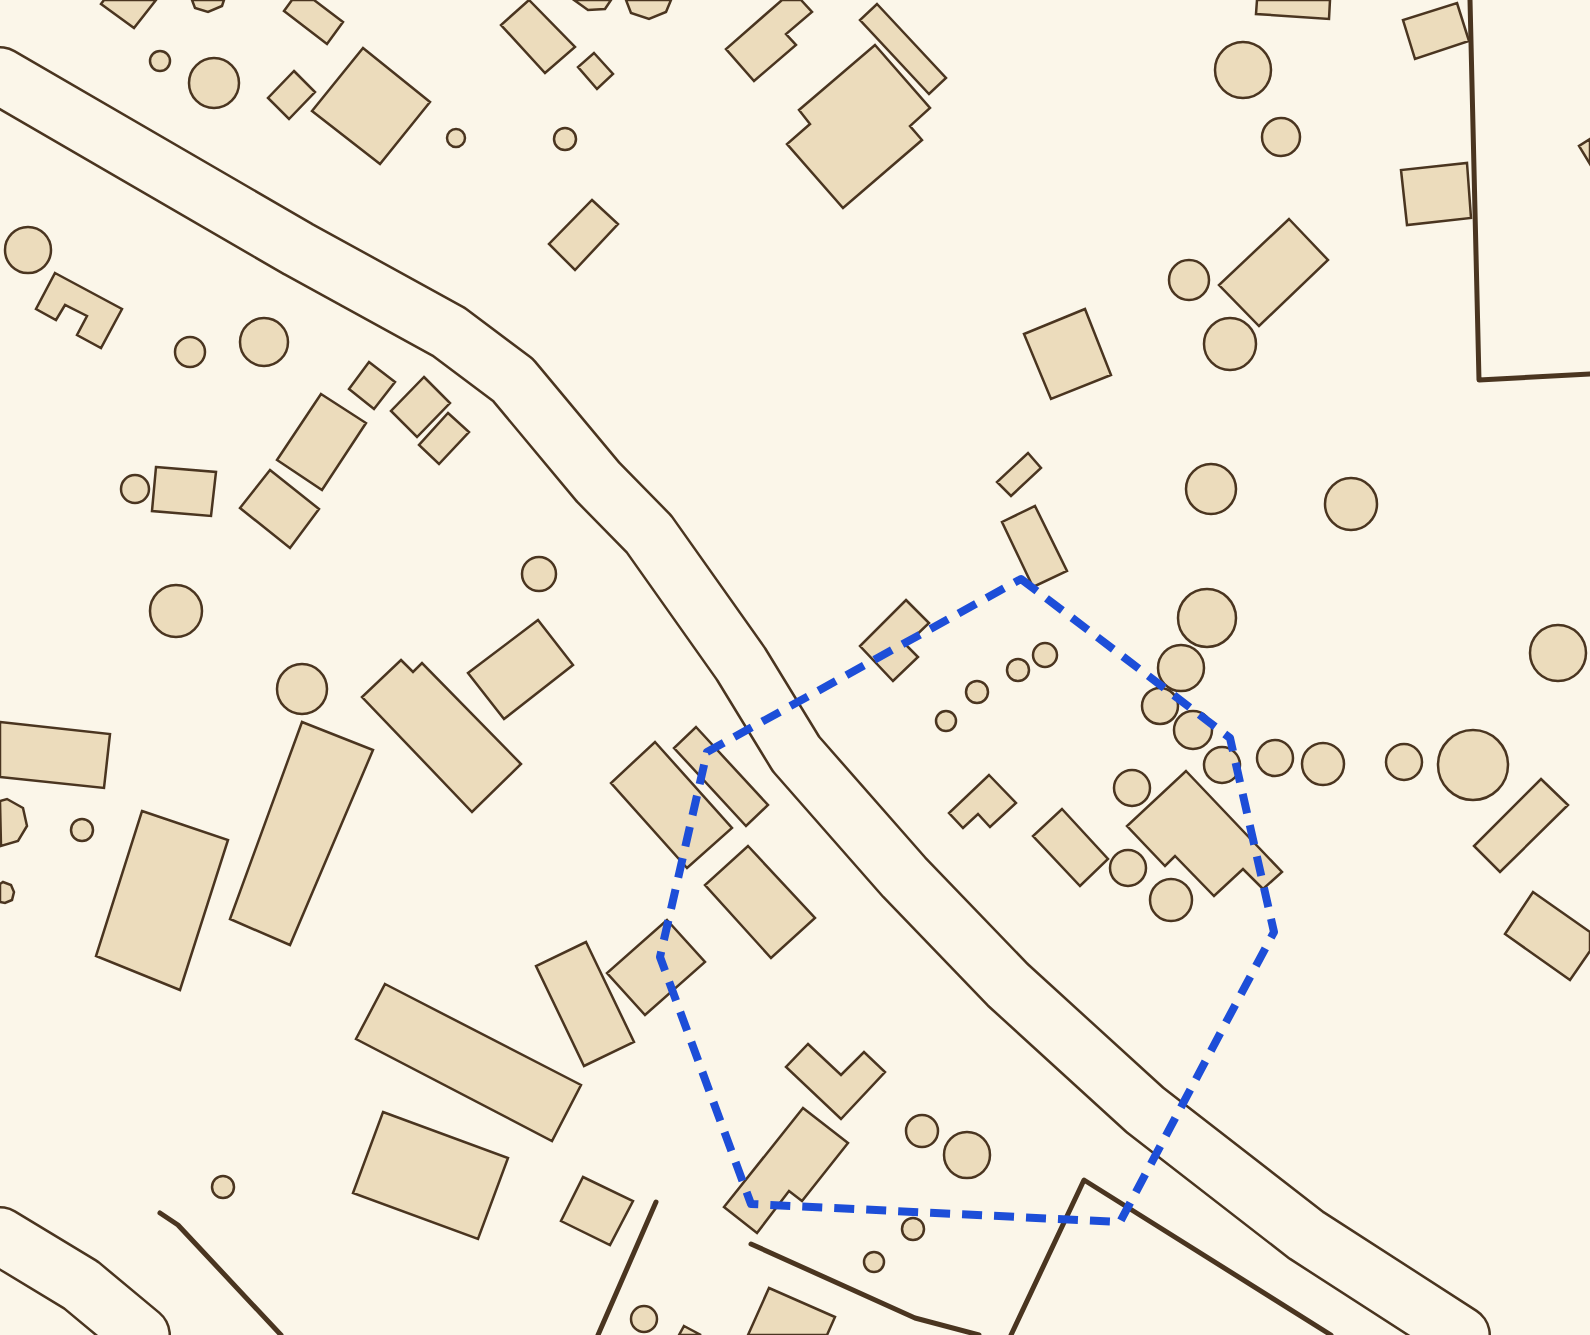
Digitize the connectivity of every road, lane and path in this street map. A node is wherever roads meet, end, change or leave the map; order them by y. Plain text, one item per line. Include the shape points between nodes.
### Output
1 (0, 76) edge
2 (0, 1236) edge
3 (142, 1335) edge
4 (1460, 1335) edge

1 - 4 street via 449,332 513,380 648,534 796,754 1008,984 1145,1110 1306,1235
2 - 3 street via 82,1285

